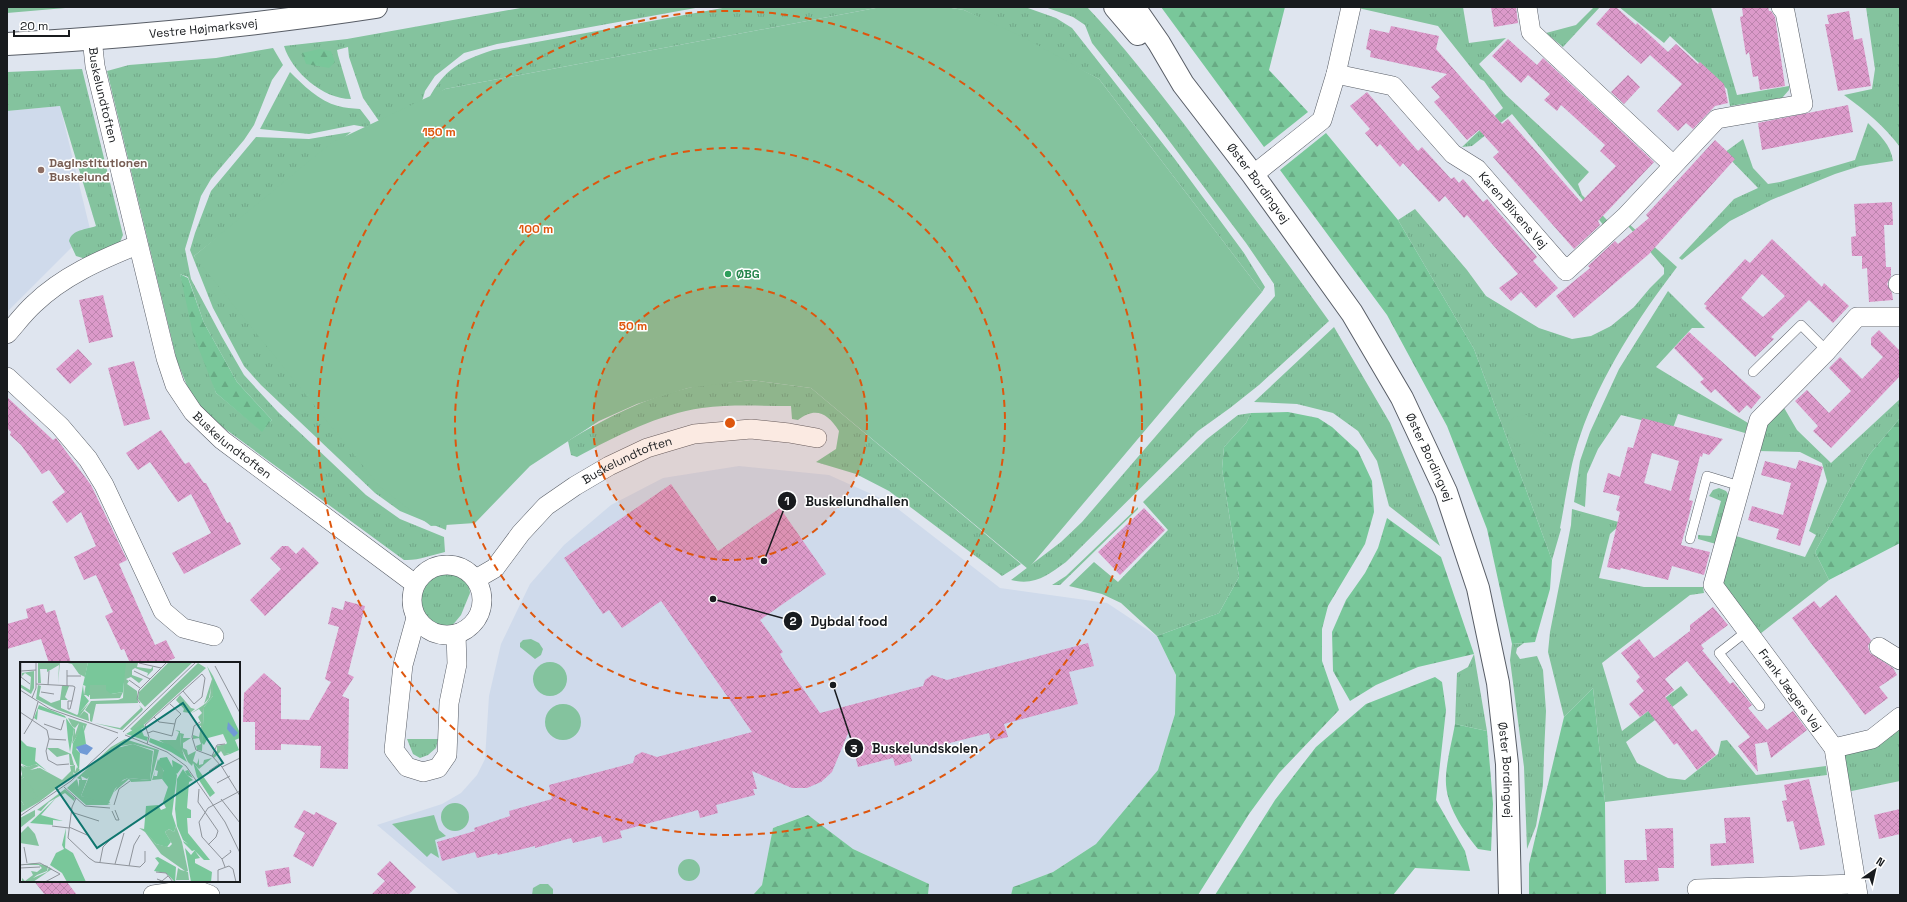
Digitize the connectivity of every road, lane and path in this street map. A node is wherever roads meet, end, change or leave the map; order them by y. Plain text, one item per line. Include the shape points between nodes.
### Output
1 (376, 7) edge
2 (1115, 7) edge
3 (1134, 7) edge
4 (1351, 7) edge
5 (1527, 7) edge
6 (1781, 7) edge
7 (92, 38) junction
8 (7, 44) edge
9 (1336, 74) junction
10 (1183, 84) junction
11 (1672, 164) junction
12 (1253, 175) junction
13 (137, 245) junction
14 (1900, 317) edge
15 (7, 334) edge
16 (1827, 351) junction
17 (1753, 372) dead end
18 (7, 377) edge
19 (817, 438) dead end
20 (1740, 486) junction
21 (1690, 539) dead end
22 (476, 579) junction
23 (415, 584) junction
24 (416, 618) junction
25 (1747, 631) junction
26 (456, 634) junction
27 (214, 636) dead end
28 (1880, 647) dead end
29 (1900, 660) edge
30 (1760, 706) dead end
31 (1900, 717) edge
32 (1834, 748) junction
33 (1697, 889) dead end
34 (1857, 890) edge
35 (153, 895) edge
36 (210, 895) edge
37 (1510, 895) edge

1 - 7 street, Vestre Højmarksvej via 204,29
2 - 10 street, Øster Bordingvej
3 - 10 street, Øster Bordingvej
4 - 9 street
5 - 11 street via 1531,32
6 - 11 street, Karen Blixens Vej via 1785,12 1803,104 1718,118
7 - 8 street, Vestre Højmarksvej
7 - 13 street, Buskelundtoften via 97,73
9 - 11 street, Karen Blixens Vej via 1393,86 1453,154 1477,169 1566,271 1626,216
9 - 12 street via 1322,120
10 - 12 street, Øster Bordingvej
12 - 37 street, Øster Bordingvej via 1352,312 1402,398 1446,492 1478,588 1498,683 1507,764
13 - 15 street via 68,277 34,303
13 - 23 street, Buskelundtoften via 175,385 193,412 222,440
14 - 16 street, Frank Jægers Vej via 1857,317
16 - 17 lane via 1801,325
16 - 20 street, Frank Jægers Vej via 1760,420
18 - 27 street via 60,426 88,459 104,485 163,611 183,628
19 - 22 street, Buskelundtoften via 751,429 694,434 647,448 602,470 546,506 521,533 495,568
20 - 21 lane via 1707,476
20 - 25 street, Frank Jægers Vej via 1713,585
22 - 23 street via 468,571 444,564 427,570
22 - 26 street via 482,592 482,606 477,619 468,629
23 - 24 street via 411,601
24 - 26 street via 423,627 433,633
24 - 26 street via 403,665 394,750 407,767 423,772 438,768 448,755 449,703 457,664
25 - 30 lane via 1719,652
25 - 32 street, Frank Jægers Vej
28 - 29 street
31 - 32 street via 1872,738
32 - 34 street, Frank Jægers Vej
33 - 34 street, Frank Jægers Vej
35 - 36 street via 194,889

